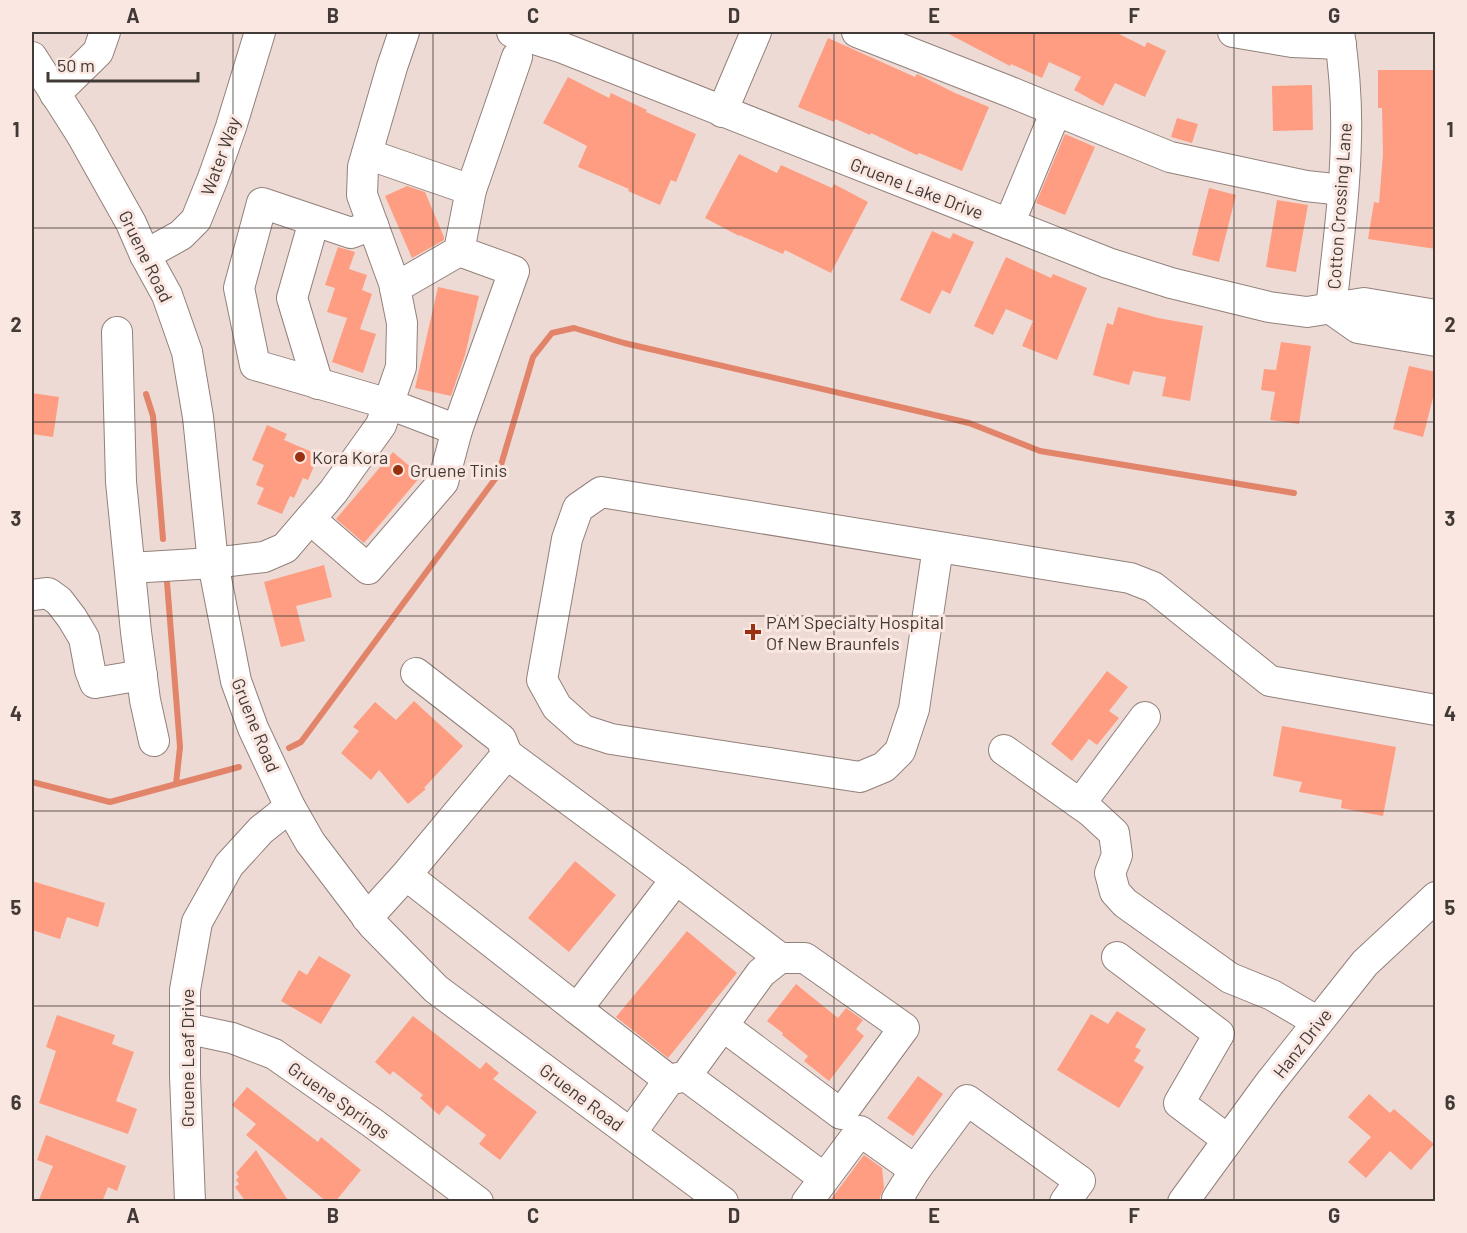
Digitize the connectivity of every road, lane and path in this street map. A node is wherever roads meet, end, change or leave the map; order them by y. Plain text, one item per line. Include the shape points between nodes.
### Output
1 (105, 32) edge
2 (260, 32) edge
3 (404, 32) edge
4 (756, 32) edge
5 (857, 32) edge
6 (1233, 32) edge
7 (1340, 38) edge
8 (514, 44) edge
9 (32, 57) edge
10 (55, 94) junction
11 (1056, 111) junction
12 (722, 112) junction
13 (368, 154) junction
14 (471, 190) junction
15 (1343, 190) junction
16 (314, 221) junction
17 (1009, 224) junction
18 (373, 225) junction
19 (459, 251) junction
20 (145, 255) junction
21 (395, 288) junction
22 (1331, 309) junction
23 (1436, 315) edge
24 (117, 332) dead end
25 (1436, 341) edge
26 (318, 384) junction
27 (389, 404) junction
28 (457, 429) junction
29 (310, 519) junction
30 (938, 547) junction
31 (213, 563) junction
32 (130, 567) junction
33 (32, 595) edge
34 (416, 673) dead end
35 (142, 675) junction
36 (1436, 710) edge
37 (1145, 717) dead end
38 (154, 741) dead end
39 (1004, 750) dead end
40 (507, 754) junction
41 (1080, 804) junction
42 (290, 807) junction
43 (406, 875) junction
44 (676, 879) junction
45 (1436, 897) edge
46 (368, 918) junction
47 (1117, 957) dead end
48 (780, 958) junction
49 (577, 1009) junction
50 (1318, 1022) junction
51 (723, 1026) junction
52 (185, 1028) junction
53 (677, 1078) junction
54 (631, 1133) junction
55 (1228, 1140) junction
56 (915, 1170) junction
57 (816, 1190) edge
58 (190, 1202) edge
59 (478, 1202) edge
60 (723, 1202) edge
61 (901, 1202) edge
62 (1065, 1202) edge
63 (1183, 1202) edge

1 - 10 street via 98,52
2 - 20 street, Water Way via 231,128 196,220 181,235
3 - 13 street
4 - 12 street
5 - 11 street
6 - 7 street via 1292,42
7 - 15 street, Cotton Crossing Lane via 1347,137
8 - 12 street, Gruene Lake Drive via 563,48
8 - 14 street
9 - 10 street, Gruene Road
10 - 20 street, Gruene Road via 131,223
11 - 15 street via 1170,157 1306,186
11 - 17 street
12 - 17 street, Gruene Lake Drive
13 - 14 street
13 - 18 street via 363,167 362,195
14 - 19 street
15 - 22 street, Cotton Crossing Lane
16 - 18 street via 351,233
16 - 26 street via 292,298
16 - 26 street via 262,203 239,288 255,365
17 - 22 street, Gruene Lake Drive via 1172,284 1269,307 1307,312
18 - 21 street
19 - 21 street
19 - 28 street via 514,271
20 - 31 street, Gruene Road via 167,295 187,352
21 - 27 street via 402,323 401,367
22 - 23 street, Gruene Lake Drive via 1364,303
22 - 25 street via 1358,328
24 - 32 street via 121,482
26 - 27 street
27 - 28 street
27 - 29 street via 381,425
28 - 29 street via 443,482 368,569
29 - 31 street via 285,548 264,557
30 - 30 street via 601,492 578,508 567,539 542,680 557,707 583,730 611,738 860,777 884,767 900,751 914,709
30 - 36 street via 1130,578 1153,587 1270,681
31 - 32 street
31 - 42 street, Gruene Road via 236,681
32 - 35 street
33 - 35 street via 48,593 72,618 84,638 95,683
34 - 40 street via 501,739
35 - 38 street
37 - 41 street
39 - 41 street
40 - 43 street
40 - 44 street
41 - 50 street via 1114,833 1117,855 1110,873 1115,892 1125,903 1230,978 1272,995
42 - 46 street, Gruene Road via 310,842
42 - 52 street, Gruene Leaf Drive via 261,830 229,865 197,922 185,990
43 - 46 street
43 - 49 street
44 - 48 street
44 - 49 street
45 - 50 street, Hanz Drive via 1365,963
46 - 54 street, Gruene Road via 436,989
47 - 55 street via 1220,1034 1179,1103
48 - 51 street via 761,973
48 - 51 street via 805,958 904,1029 841,1114
49 - 53 street
50 - 55 street, Hanz Drive
51 - 53 street
52 - 58 street, Gruene Leaf Drive
52 - 59 street, Gruene Springs via 232,1038 274,1054
53 - 54 street
53 - 57 street
54 - 60 street, Gruene Road
55 - 63 street, Hanz Drive
56 - 57 street via 860,1131
56 - 61 street via 897,1199
56 - 62 street via 967,1100 1080,1181

